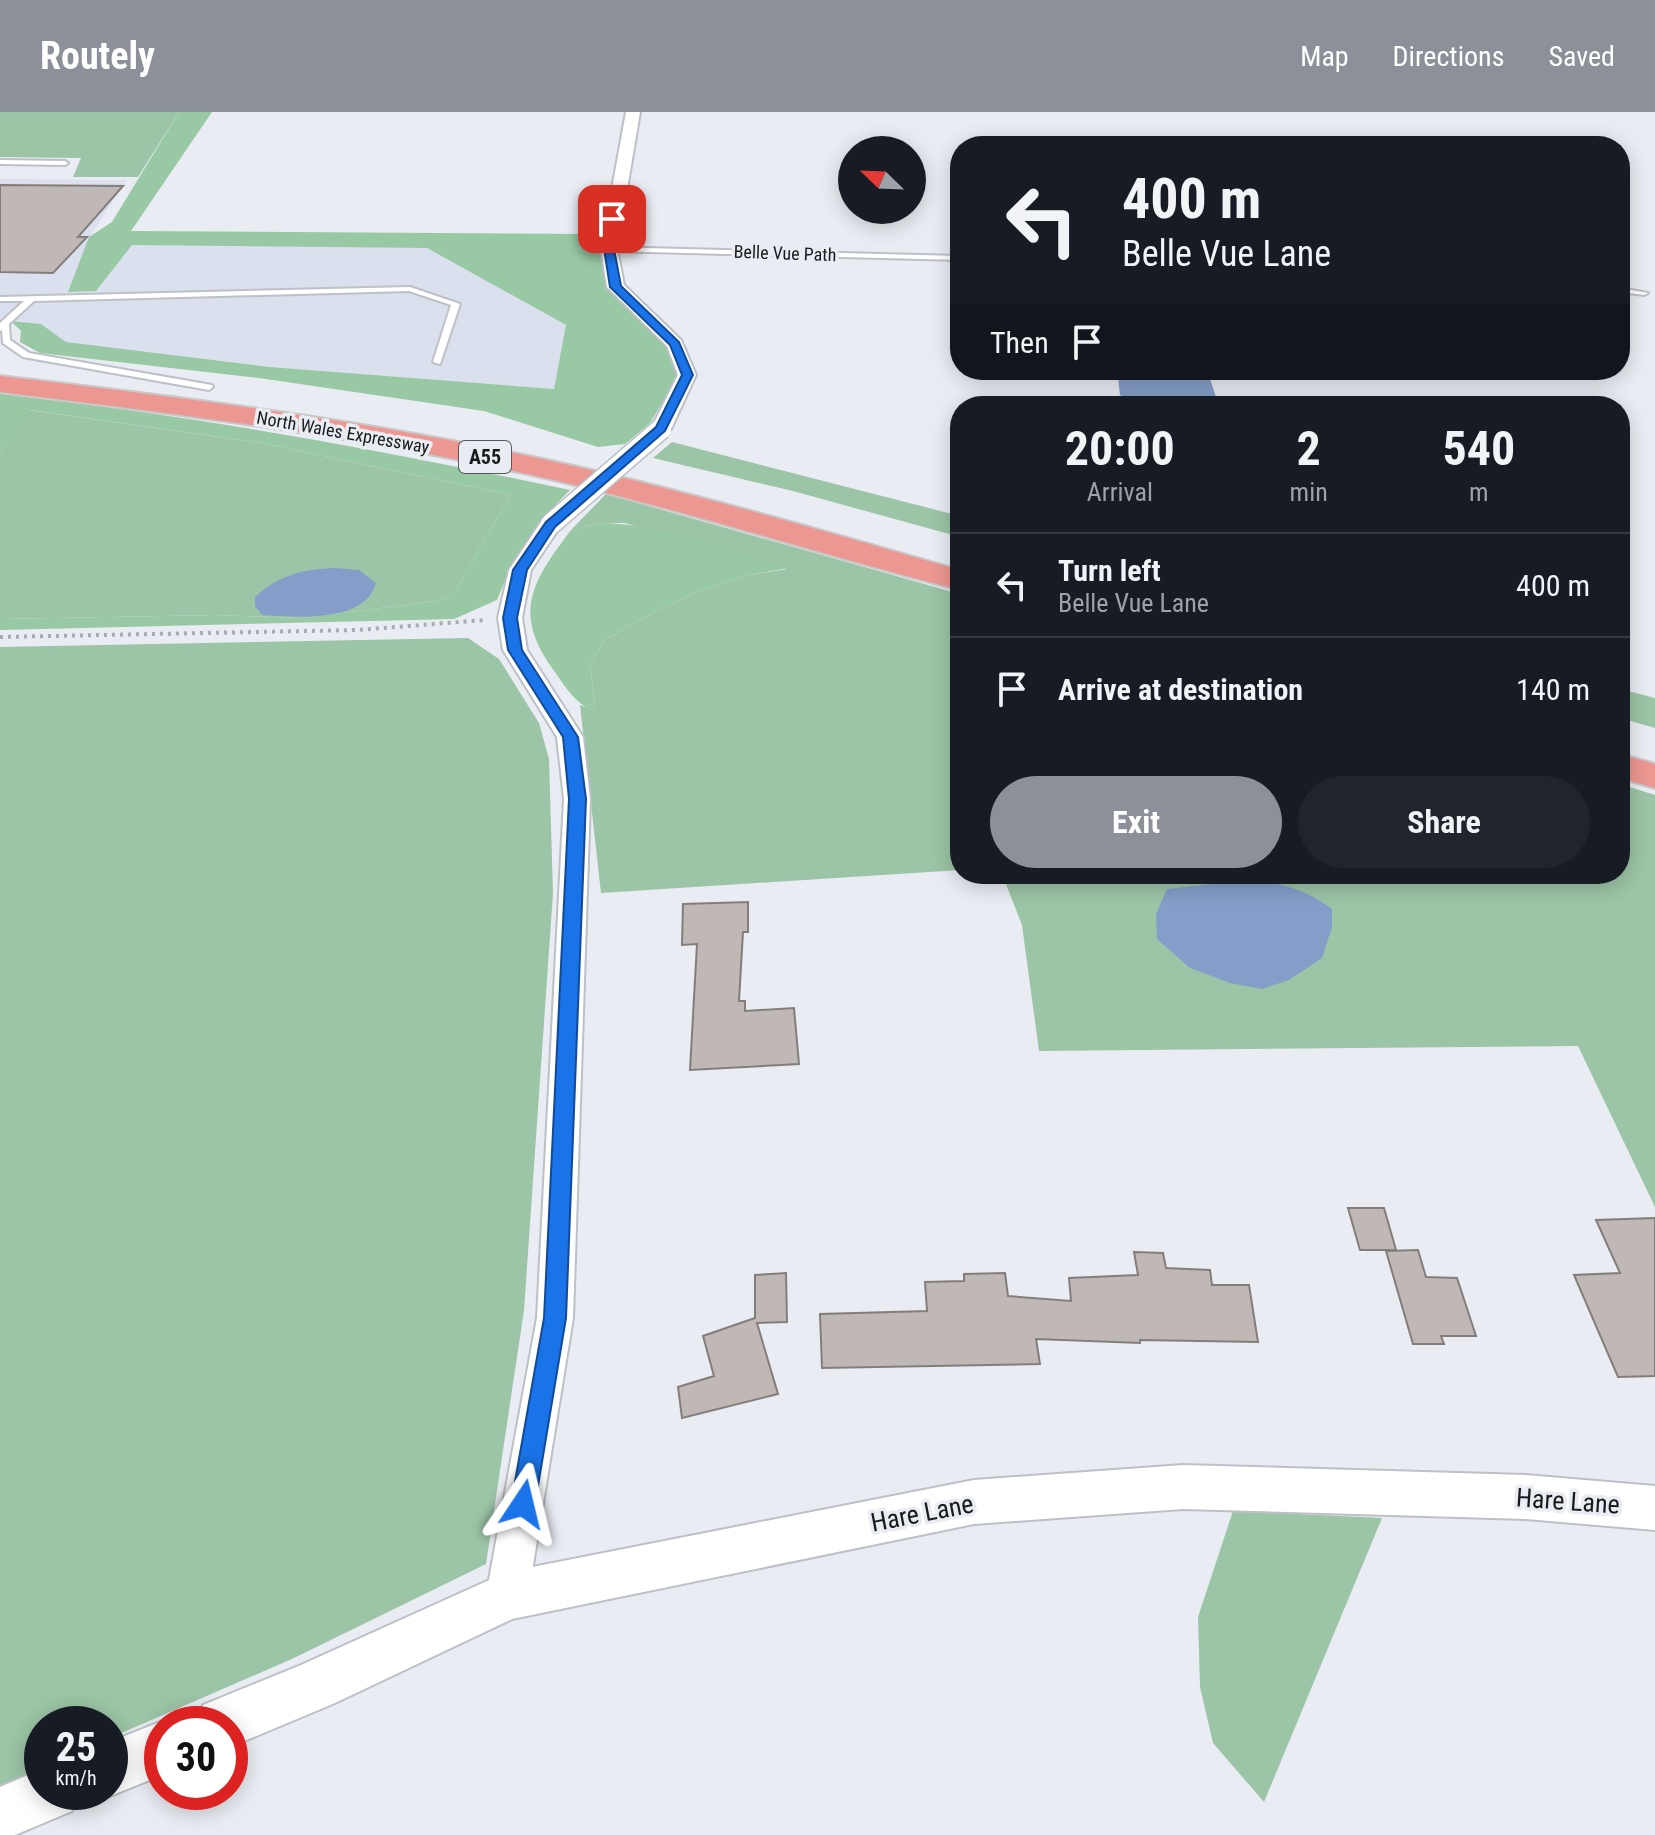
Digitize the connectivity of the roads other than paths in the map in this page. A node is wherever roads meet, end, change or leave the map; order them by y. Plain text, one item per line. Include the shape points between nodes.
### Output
1 (633, 112) edge
2 (0, 162) edge
3 (65, 163) dead end
4 (609, 249) junction
5 (950, 258) edge
6 (1630, 291) edge
7 (1644, 293) dead end
8 (0, 299) edge
9 (30, 300) junction
10 (3, 327) edge
11 (437, 362) dead end
12 (0, 364) edge
13 (0, 384) edge
14 (209, 387) junction
15 (950, 550) edge
16 (950, 577) edge
17 (1630, 739) edge
18 (1655, 746) edge
19 (1630, 769) edge
20 (1655, 776) edge
21 (1655, 1508) edge
22 (507, 1596) junction
23 (248, 1713) edge
24 (24, 1804) edge
25 (0, 1814) edge

1 - 4 street
2 - 3 lane
4 - 5 lane, Belle Vue Path
4 - 22 street, bridge via 616,287 675,344 687,375 661,429 551,524 520,570 510,618 515,650 570,737 577,799 555,1318
6 - 7 lane
8 - 9 lane
9 - 10 lane
9 - 11 lane via 410,289 456,304
10 - 14 lane via 6,341 26,355
12 - 14 highway, North Wales Expressway / A55
13 - 16 highway, North Wales Expressway / A55 via 218,410 509,461 730,515
14 - 15 highway, North Wales Expressway / A55 via 532,443 754,495
17 - 18 highway
19 - 20 highway
21 - 22 street, Hare Lane via 1526,1497 1183,1487 989,1501
22 - 23 street, Hare Lane
24 - 25 street

